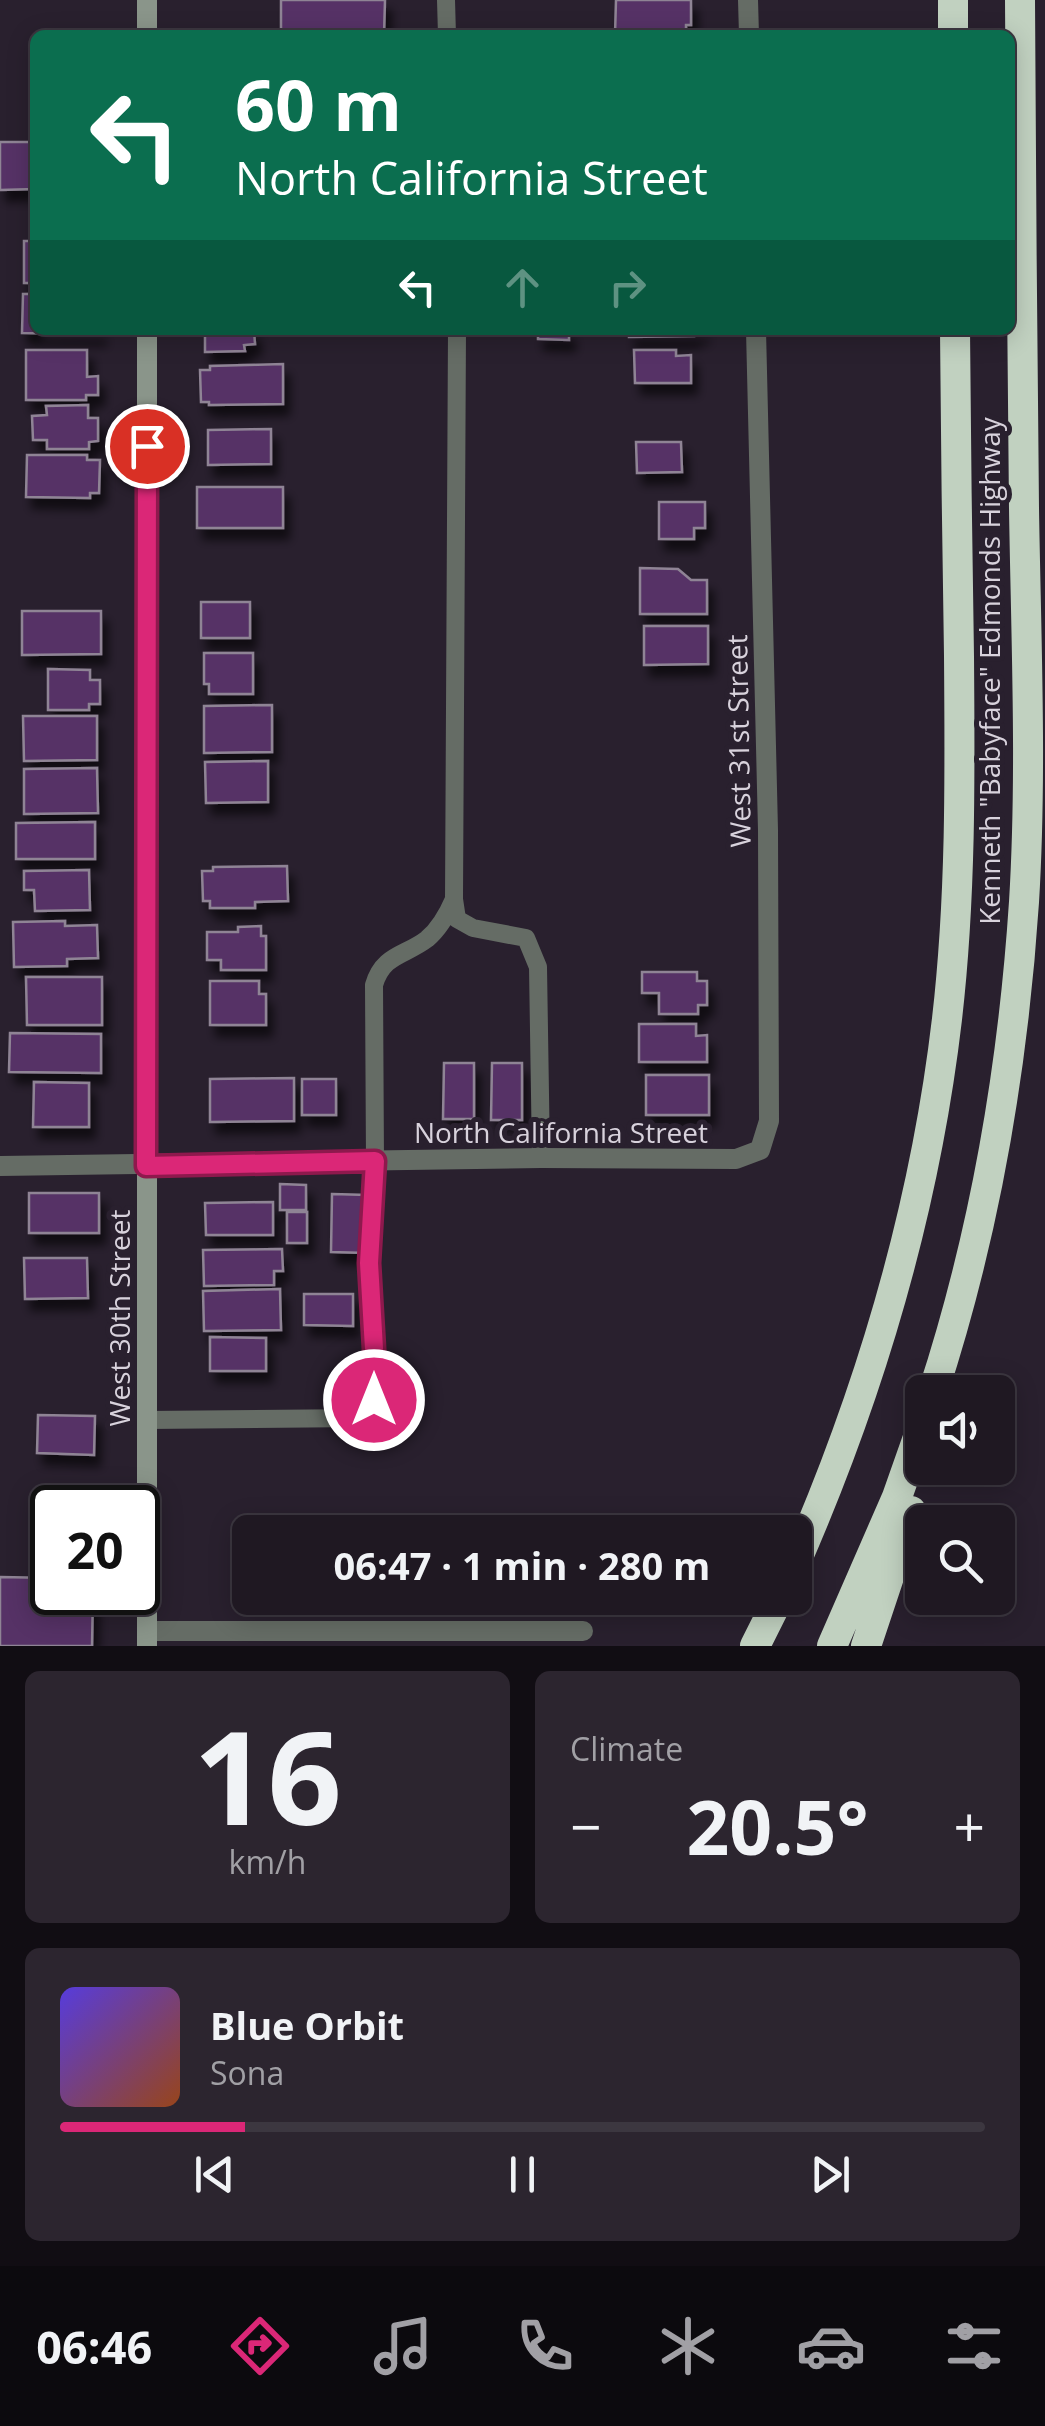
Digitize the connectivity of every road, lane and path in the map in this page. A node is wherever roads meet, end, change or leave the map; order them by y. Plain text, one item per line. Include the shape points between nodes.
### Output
1 (147, 0) edge
2 (446, 0) edge
3 (748, 0) edge
4 (953, 0) edge
5 (1020, 0) edge
6 (147, 30) edge
7 (447, 30) edge
8 (749, 30) edge
9 (953, 30) edge
10 (147, 335) edge
11 (457, 335) edge
12 (756, 335) edge
13 (956, 335) edge
14 (454, 899) junction
15 (760, 1150) joint
16 (541, 1158) junction
17 (375, 1161) junction
18 (0, 1166) edge
19 (146, 1166) junction
20 (941, 1375) edge
21 (147, 1420) junction
22 (905, 1471) edge
23 (918, 1485) edge
24 (812, 1521) edge
25 (770, 1615) edge
26 (584, 1631) dead end
27 (147, 1638) edge
28 (755, 1646) edge
29 (832, 1646) edge
30 (866, 1646) edge

1 - 6 main road
2 - 7 lane
3 - 8 street
4 - 9 highway
5 - 20 highway, Kenneth "Babyface" Edmonds Highway via 1024,899 1004,1100
10 - 19 main road, West 30th Street
11 - 14 lane
12 - 15 street, West 31st Street via 768,869 769,1122
13 - 24 highway, Kenneth "Babyface" Edmonds Highway via 960,814 947,1018 924,1162 893,1293
14 - 16 lane via 456,920 526,938 538,967
14 - 17 lane via 428,938 378,970
15 - 16 street, North California Street via 736,1159
16 - 17 street, North California Street
17 - 19 street, North California Street
17 - 21 lane via 369,1263 376,1383 363,1418
18 - 19 street, North California Street
19 - 21 main road, West 30th Street
21 - 27 main road, West 30th Street
22 - 29 highway
23 - 30 highway
25 - 28 highway
26 - 27 street

